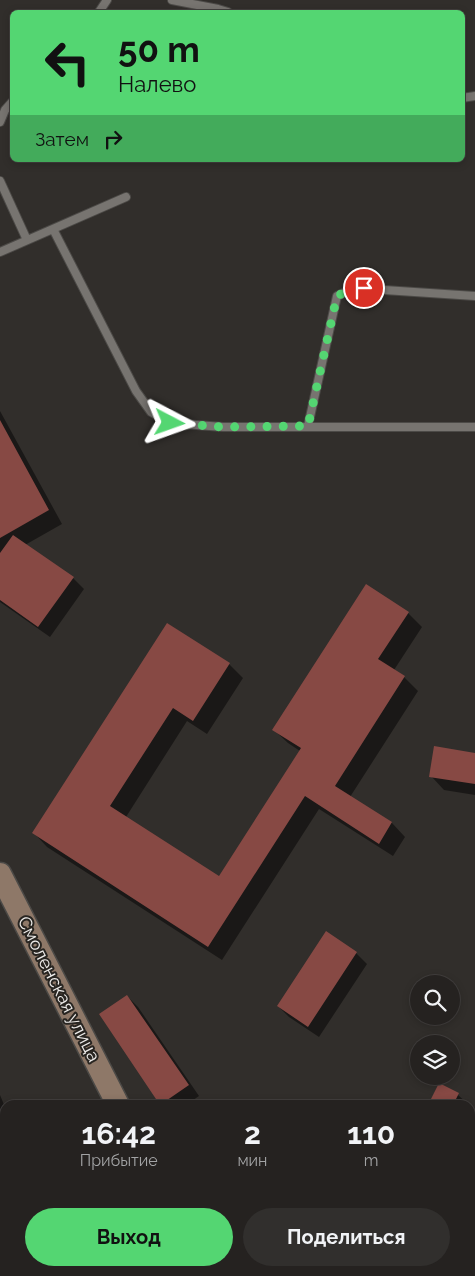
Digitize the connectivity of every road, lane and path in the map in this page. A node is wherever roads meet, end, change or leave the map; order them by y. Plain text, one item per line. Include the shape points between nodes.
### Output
1 (172, 0) edge
2 (223, 10) edge
3 (10, 104) edge
4 (0, 122) edge
5 (0, 182) edge
6 (126, 197) dead end
7 (53, 229) junction
8 (27, 240) junction
9 (0, 252) edge
10 (475, 296) edge
11 (308, 426) junction
12 (475, 427) edge
13 (0, 874) edge
14 (115, 1100) edge

1 - 2 lane
3 - 4 lane
5 - 8 lane
6 - 7 lane
7 - 8 lane
7 - 11 lane via 136,391 150,412 170,423 223,427
8 - 9 lane
10 - 11 lane via 354,288 337,296
11 - 12 lane
13 - 14 main road, Смоленская улица

